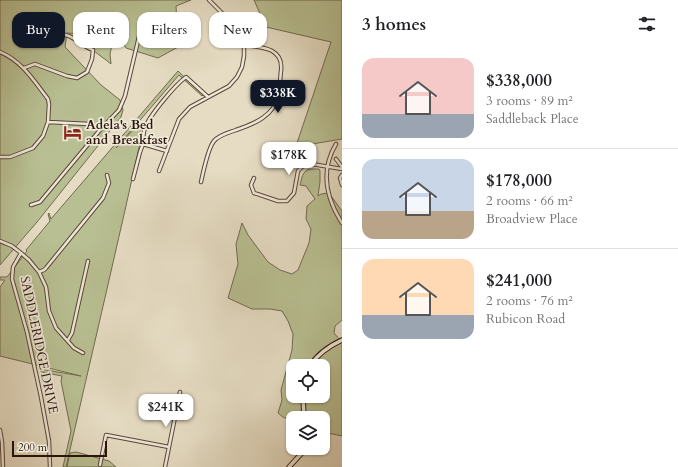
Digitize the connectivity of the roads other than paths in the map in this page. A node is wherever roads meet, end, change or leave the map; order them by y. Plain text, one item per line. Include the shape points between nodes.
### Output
1 (209, 0) edge
2 (221, 12) edge
3 (65, 35) edge
4 (137, 45) edge
5 (244, 48) edge
6 (264, 48) edge
7 (0, 52) edge
8 (24, 68) junction
9 (208, 97) junction
10 (48, 122) junction
11 (100, 130) junction
12 (144, 144) junction
13 (336, 144) dead end
14 (167, 150) junction
15 (0, 157) edge
16 (336, 159) dead end
17 (327, 166) junction
18 (342, 168) edge
19 (158, 171) dead end
20 (107, 174) dead end
21 (342, 175) edge
22 (254, 178) dead end
23 (133, 179) dead end
24 (201, 182) dead end
25 (342, 185) edge
26 (32, 205) dead end
27 (342, 223) edge
28 (0, 241) edge
29 (21, 253) junction
30 (88, 261) dead end
31 (39, 272) junction
32 (68, 340) junction
33 (342, 340) edge
34 (83, 353) dead end
35 (315, 359) edge
36 (180, 392) dead end
37 (0, 430) edge
38 (170, 446) junction
39 (300, 455) edge
40 (100, 465) dead end
41 (3, 467) edge
42 (50, 467) edge
43 (165, 467) edge
44 (289, 467) edge

1 - 2 street
3 - 8 street via 93,50 87,72 78,78 35,64
4 - 11 street via 125,96 119,110
5 - 9 street via 242,67 236,77 229,86
6 - 24 street via 279,56 282,66 278,96 273,109 264,118 224,134 214,141
7 - 8 street
8 - 10 street via 48,99
9 - 12 street via 186,77 150,118 144,129
9 - 14 street via 190,107 179,120
10 - 11 street via 88,124
10 - 15 street via 43,136 32,148 18,155
11 - 26 street via 40,202
12 - 14 street
12 - 23 street
13 - 17 street
14 - 19 street
16 - 18 street
17 - 18 street
17 - 22 street via 306,163 298,171 294,193 287,201 278,201 254,193 251,184
17 - 27 street via 328,195
20 - 31 street via 109,183 103,198 46,268
21 - 25 street
28 - 29 street
29 - 31 street
29 - 42 street, SADDLERIDGE DRIVE via 13,267 12,279 41,397 49,441
30 - 32 street via 72,334
31 - 32 street via 46,287 49,311 56,328
32 - 34 street via 74,348
33 - 35 street via 324,350
36 - 38 street
37 - 41 street
38 - 40 street via 106,435
38 - 43 street
39 - 44 street

